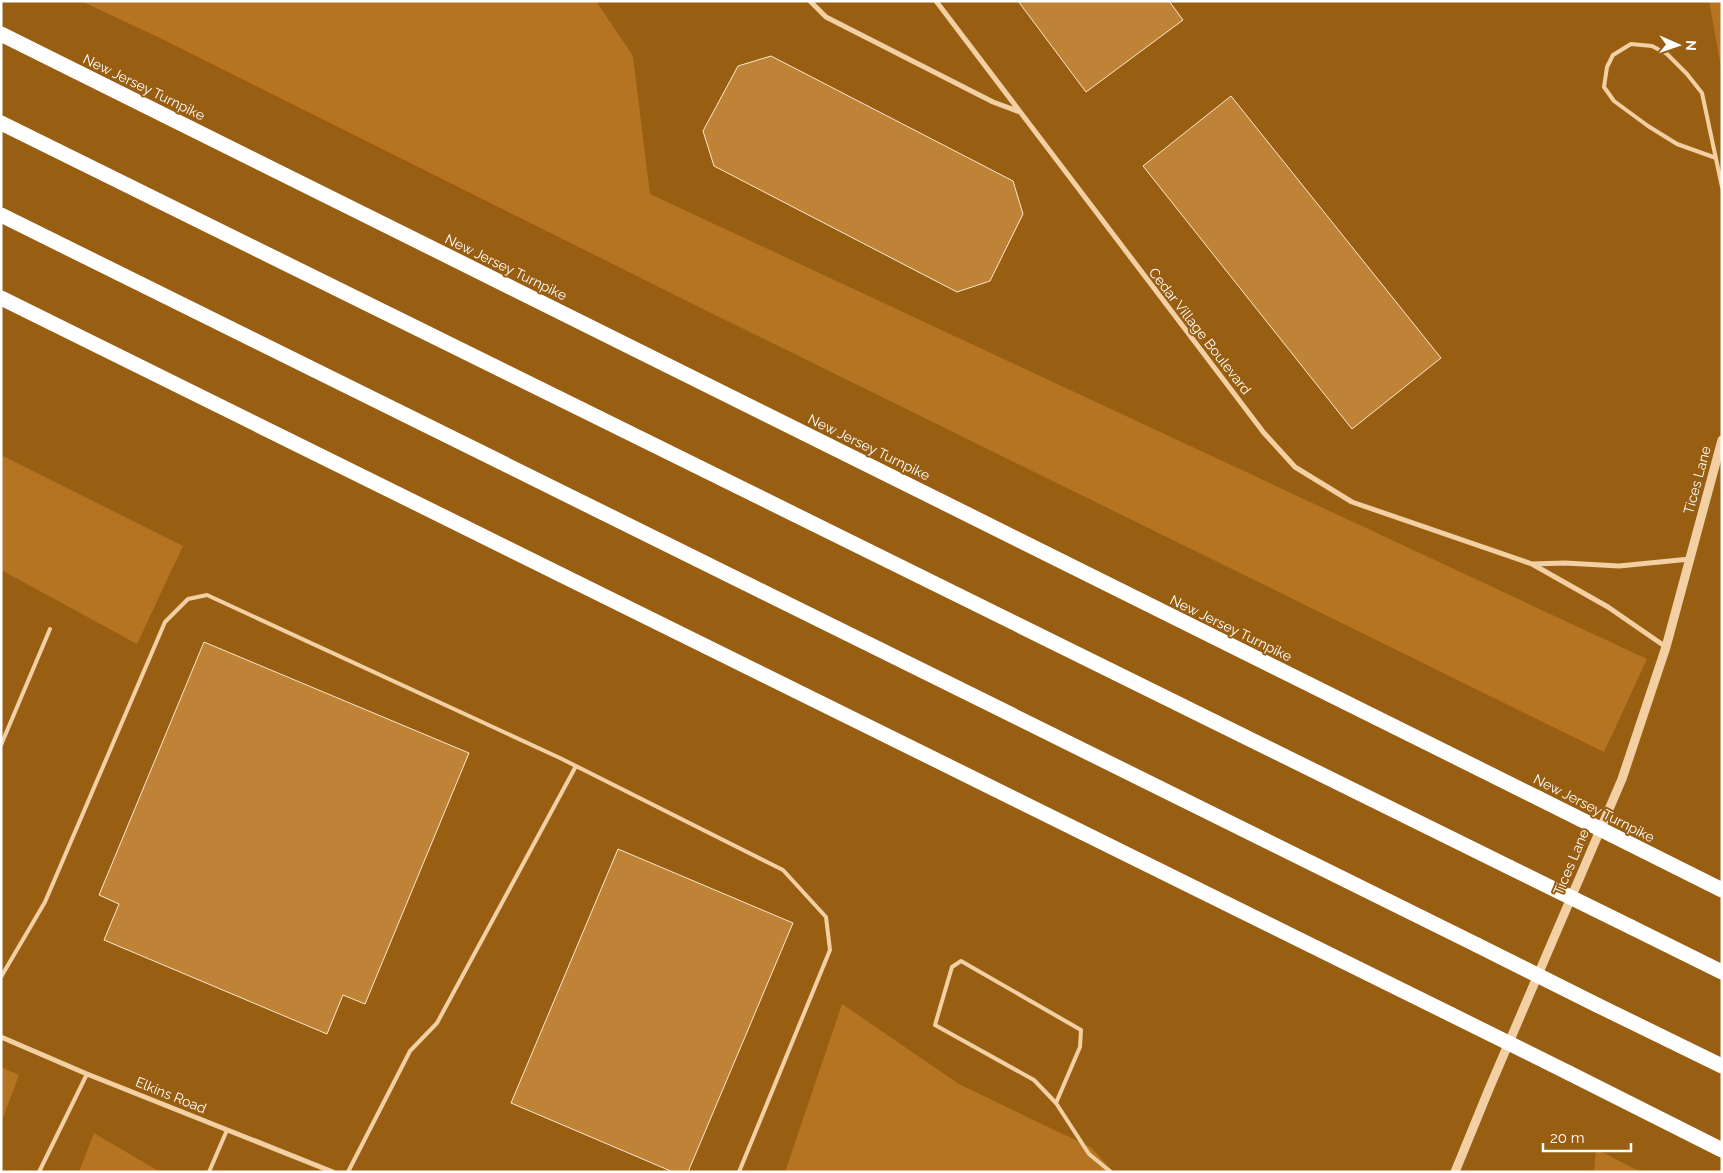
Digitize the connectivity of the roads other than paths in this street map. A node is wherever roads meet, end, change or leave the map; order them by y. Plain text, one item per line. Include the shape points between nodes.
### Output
1 (810, 1) edge
2 (936, 1) edge
3 (1, 34) edge
4 (1020, 112) junction
5 (1, 123) edge
6 (1716, 158) junction
7 (1722, 187) edge
8 (1, 215) edge
9 (1, 298) edge
10 (1722, 440) edge
11 (1690, 559) junction
12 (1532, 564) junction
13 (50, 629) dead end
14 (1666, 647) junction
15 (1, 745) edge
16 (576, 766) junction
17 (1722, 890) edge
18 (1722, 972) edge
19 (1, 977) edge
20 (1, 1037) edge
21 (1722, 1066) edge
22 (87, 1074) junction
23 (1056, 1103) junction
24 (228, 1130) junction
25 (1722, 1150) edge
26 (39, 1172) edge
27 (209, 1172) edge
28 (332, 1172) edge
29 (348, 1172) edge
30 (738, 1172) edge
31 (1111, 1172) edge
32 (1455, 1172) edge

1 - 4 street via 826,17 993,102
2 - 4 street, Cedar Village Boulevard
3 - 17 highway, New Jersey Turnpike, bridge
4 - 12 street, Cedar Village Boulevard via 1264,433 1295,467 1352,502
5 - 18 highway, bridge
6 - 6 lane via 1702,93 1674,60 1652,46 1631,44 1613,55 1607,67 1604,87 1614,102 1677,144
6 - 7 lane
8 - 21 highway, bridge
9 - 25 highway, bridge
10 - 11 street, Tices Lane
11 - 12 street, Cedar Village Boulevard via 1619,566 1565,562
11 - 14 street, Tices Lane
12 - 14 street, Cedar Village Boulevard via 1608,607
13 - 15 lane
14 - 32 street, Tices Lane via 1622,779
16 - 19 lane via 207,595 188,599 165,622 44,902
16 - 29 lane via 437,1023 410,1051
16 - 30 lane via 783,870 826,917 830,950
20 - 22 street, Elkins Road
22 - 24 street, Elkins Road
22 - 26 lane
23 - 23 lane via 1080,1047 1081,1030 961,961 952,967 935,1025 1034,1080
23 - 31 lane via 1089,1154
24 - 27 lane
24 - 28 street, Elkins Road

